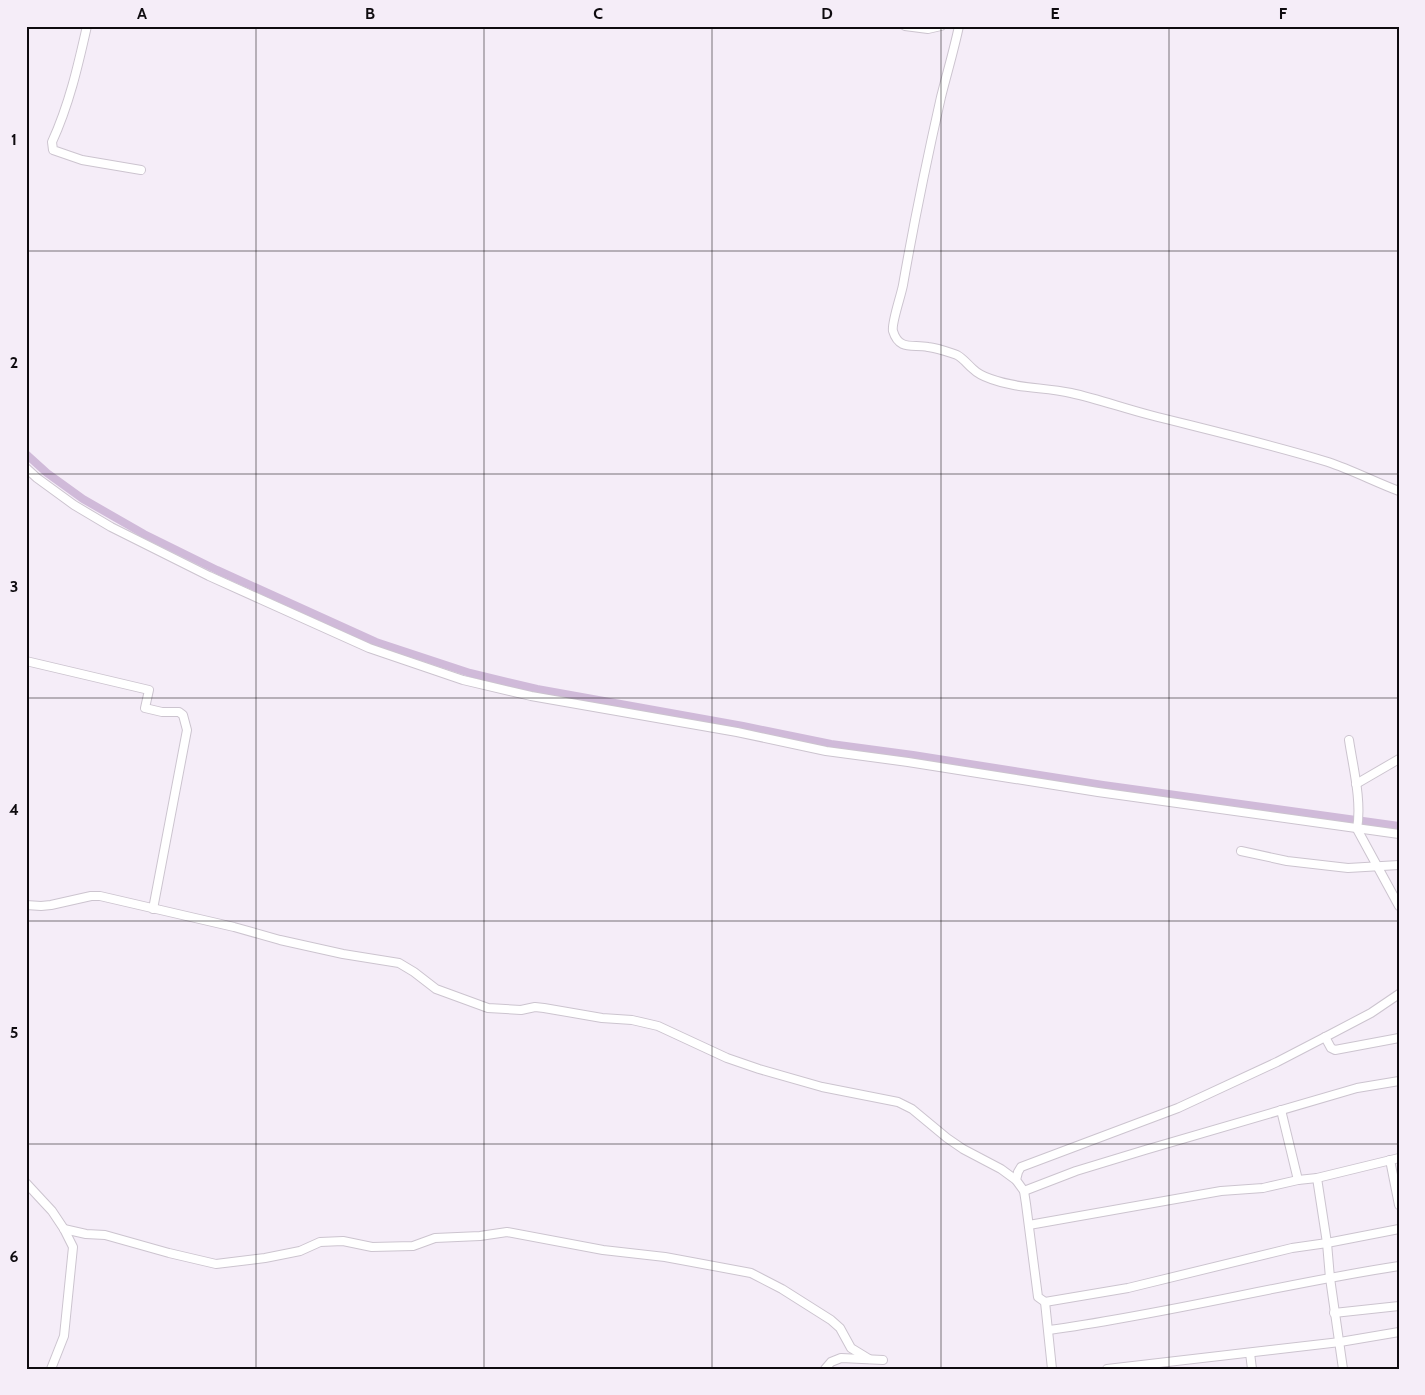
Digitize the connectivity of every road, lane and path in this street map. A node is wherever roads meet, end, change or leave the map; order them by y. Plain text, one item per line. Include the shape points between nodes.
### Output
1 (88, 26) edge
2 (905, 26) edge
3 (941, 26) edge
4 (960, 26) edge
5 (141, 170) dead end
6 (26, 468) edge
7 (1399, 491) edge
8 (26, 661) edge
9 (1349, 740) dead end
10 (1399, 759) edge
11 (1356, 784) junction
12 (1357, 829) junction
13 (1399, 834) edge
14 (1242, 851) dead end
15 (1399, 865) edge
16 (1377, 866) junction
17 (1395, 891) edge
18 (26, 905) edge
19 (1399, 906) edge
20 (153, 909) junction
21 (1399, 994) edge
22 (1325, 1037) junction
23 (1399, 1038) edge
24 (1399, 1081) edge
25 (1281, 1110) junction
26 (1399, 1158) edge
27 (1390, 1160) junction
28 (1317, 1178) junction
29 (1016, 1180) junction
30 (1298, 1180) junction
31 (26, 1183) edge
32 (1024, 1191) junction
33 (1399, 1205) edge
34 (1029, 1225) junction
35 (64, 1229) junction
36 (1399, 1229) edge
37 (1327, 1243) junction
38 (1399, 1266) edge
39 (1330, 1278) junction
40 (1045, 1302) junction
41 (1399, 1306) edge
42 (1334, 1313) junction
43 (1049, 1330) junction
44 (1399, 1332) edge
45 (1340, 1342) junction
46 (1250, 1353) junction
47 (870, 1359) junction
48 (884, 1360) dead end
49 (51, 1369) edge
50 (824, 1369) edge
51 (1052, 1369) edge
52 (1107, 1369) edge
53 (1252, 1369) edge
54 (1343, 1369) edge

1 - 5 street via 70,95 52,142 53,150 82,160
2 - 3 street via 928,29
4 - 7 street via 922,182 893,323 898,341 908,346 928,346 954,354 982,375 1003,383 1072,393 1264,444 1329,462
6 - 12 street via 74,505 210,576 369,648 464,680 531,696 826,751
8 - 20 street via 149,690 145,708 183,715 187,730
9 - 11 street
10 - 11 street
11 - 12 street
12 - 13 street
12 - 16 street
14 - 16 street via 1287,861 1348,868
15 - 16 street
16 - 17 street
17 - 19 street
18 - 20 street via 40,906 100,896
20 - 29 street via 343,954 399,963 430,986 488,1008 521,1010 535,1007 658,1026 759,1069 822,1088 898,1102 912,1108 947,1138
21 - 22 street
22 - 23 street via 1330,1048 1336,1050
22 - 29 street via 1150,1120 1021,1167
24 - 25 street via 1364,1087
25 - 30 street
25 - 32 street via 1076,1171
26 - 27 street
27 - 28 street
27 - 33 street
28 - 30 street
28 - 37 street
29 - 32 street
30 - 34 street
31 - 35 street
32 - 34 street
34 - 40 street via 1038,1297
35 - 47 street via 105,1235 216,1264 300,1251 320,1242 343,1241 372,1247 413,1246 435,1238 507,1232 603,1250 665,1257 751,1273 831,1320 840,1328 851,1348
35 - 49 street via 74,1247 64,1336
36 - 37 street
37 - 39 street
37 - 40 street via 1273,1252 1128,1288
38 - 39 street
39 - 42 street
39 - 43 street
40 - 43 street
41 - 42 street
42 - 45 street
43 - 51 street
44 - 45 street
45 - 46 street
45 - 54 street
46 - 52 street
46 - 53 street
47 - 48 street
47 - 50 street via 841,1358

